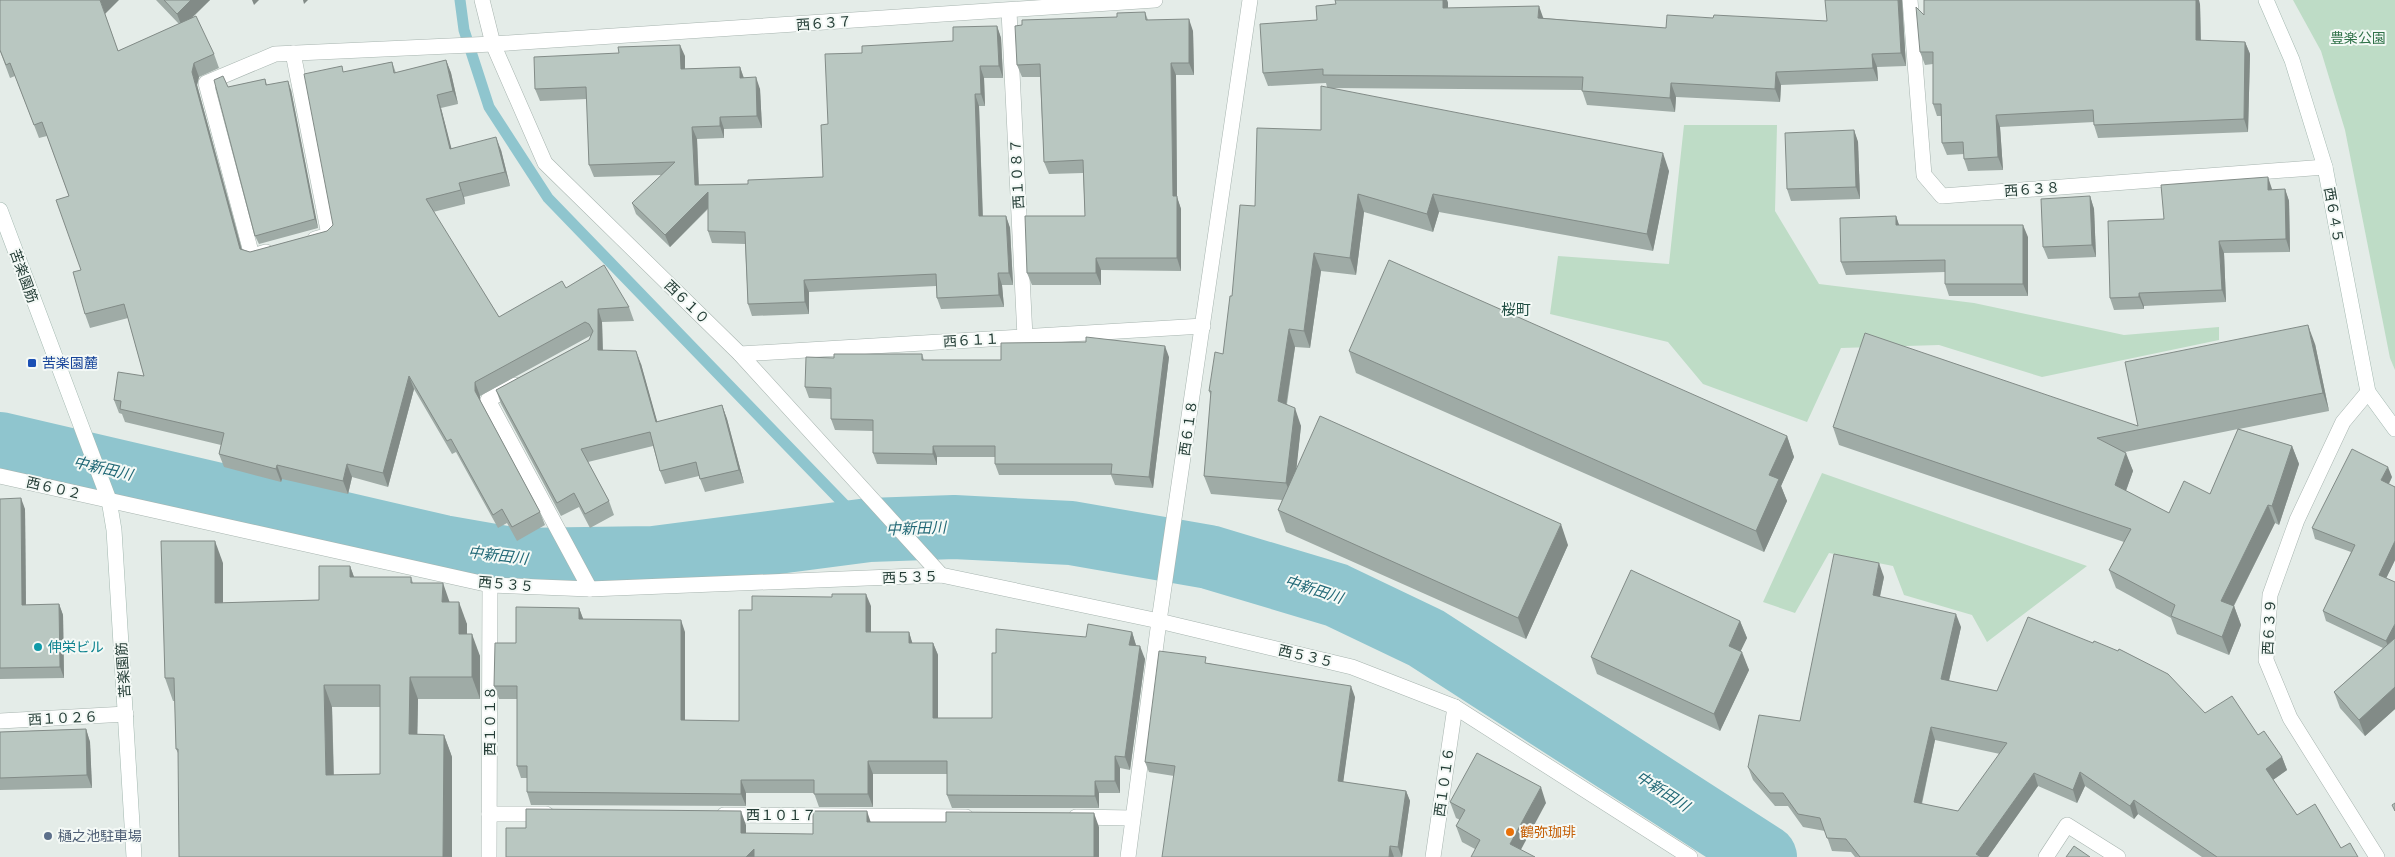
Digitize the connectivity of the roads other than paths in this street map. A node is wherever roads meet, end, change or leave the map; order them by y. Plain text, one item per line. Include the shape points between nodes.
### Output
1 (482, 0) edge
2 (1155, 0) edge
3 (1250, 0) edge
4 (1910, 0) edge
5 (2266, 0) edge
6 (1009, 11) junction
7 (478, 45) junction
8 (293, 53) junction
9 (2325, 167) junction
10 (0, 210) edge
11 (300, 243) edge
12 (280, 248) edge
13 (1203, 326) junction
14 (1025, 337) junction
15 (740, 354) junction
16 (530, 377) edge
17 (2368, 392) junction
18 (2395, 429) edge
19 (0, 476) edge
20 (109, 500) junction
21 (941, 575) junction
22 (490, 585) junction
23 (590, 589) junction
24 (1159, 621) junction
25 (1455, 707) junction
26 (126, 714) junction
27 (0, 721) edge
28 (489, 814) junction
29 (559, 814) edge
30 (707, 815) edge
31 (984, 817) edge
32 (1063, 817) edge
33 (1132, 818) junction
34 (134, 857) edge
35 (489, 857) edge
36 (1128, 857) edge
37 (1433, 857) edge
38 (1690, 857) edge
39 (2046, 857) edge
40 (2118, 857) edge
41 (2377, 857) edge

1 - 7 street, 西６１０
2 - 6 street, 西６３７
3 - 13 street, 西６１８
4 - 9 street, 西６３８ via 1924,175 1942,196
5 - 9 street, 西６４５ via 2292,60
6 - 7 street, 西６３７
6 - 14 street, 西１０８７
7 - 8 street, 西６３７
7 - 15 street, 西６１０ via 545,163
8 - 11 street via 329,235
8 - 12 street, 西６３７ via 274,54 206,83 252,256
9 - 17 street, 西６４５
10 - 20 street, 苦楽園筋
13 - 14 street, 西６１１
13 - 24 street, 西６１８
14 - 15 street, 西６１１
15 - 21 street, 西６１０
16 - 23 street via 488,400
17 - 18 street, 西６４５
17 - 41 street, 西６３９ via 2343,422 2297,520 2270,595 2266,660 2290,718
19 - 20 street, 西６０２
20 - 22 street, 西５３５
20 - 26 street, 苦楽園筋 via 114,530
21 - 23 street, 西５３５
21 - 24 street, 西５３５
22 - 23 street, 西５３５
22 - 28 street, 西１０１８
24 - 25 street, 西５３５ via 1352,667
24 - 33 street, 西６１８
25 - 37 street, 西１０１６
25 - 38 street, 西５３５
26 - 27 street, 西１０２６
26 - 34 street, 苦楽園筋
28 - 29 street
28 - 35 street, 西１０１８
30 - 31 street, 西１０１７
32 - 33 street
33 - 36 street, 西６１８
39 - 40 street via 2067,825

